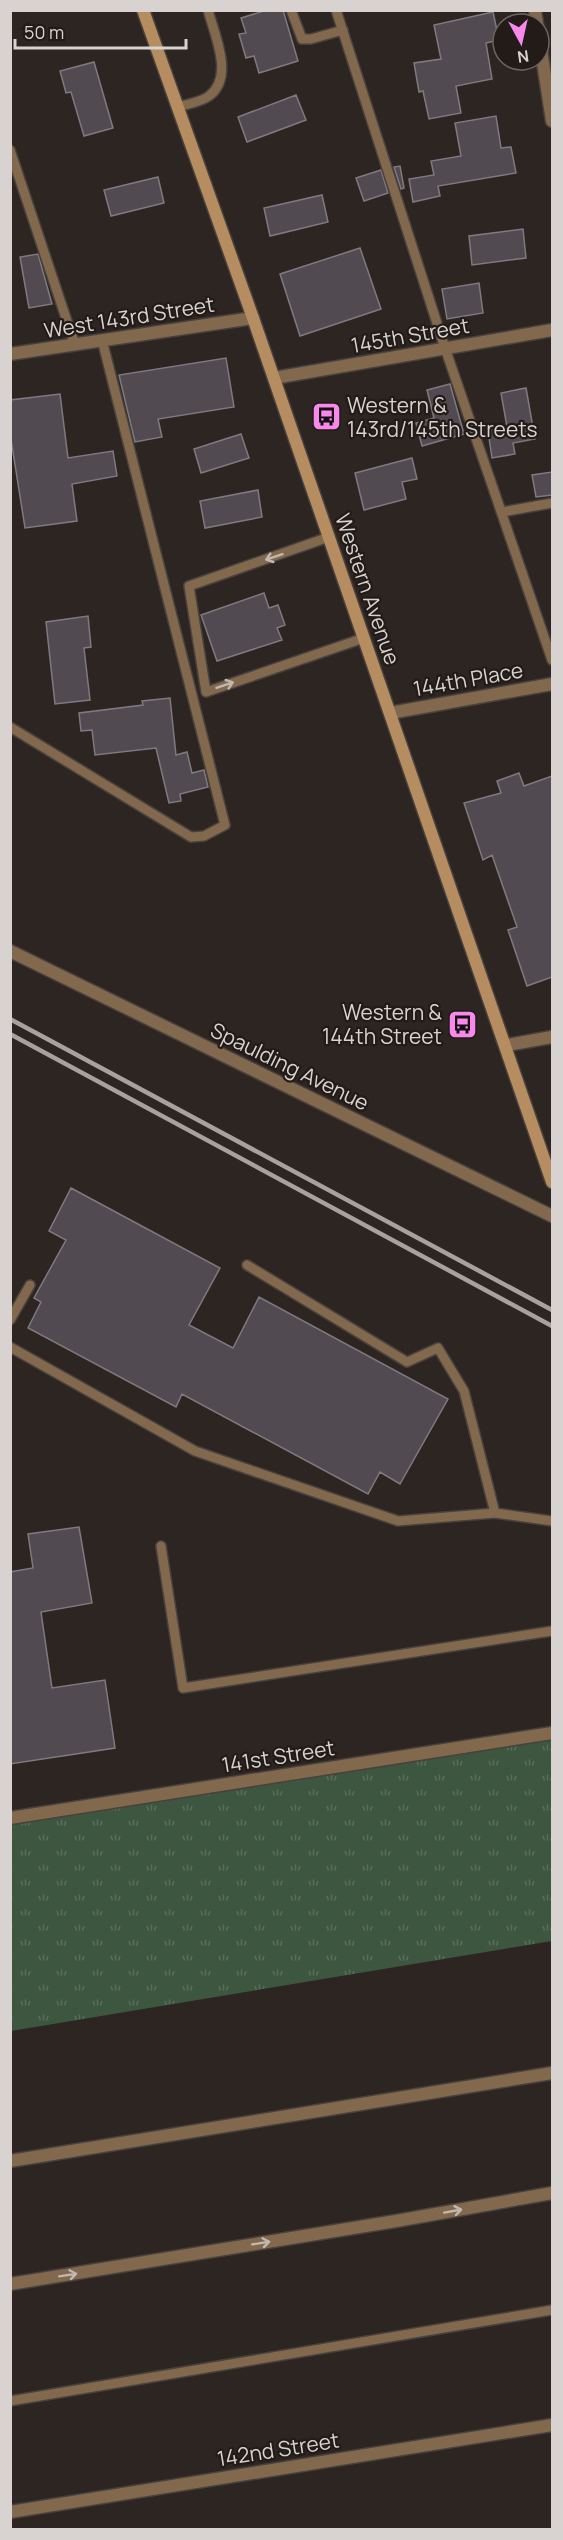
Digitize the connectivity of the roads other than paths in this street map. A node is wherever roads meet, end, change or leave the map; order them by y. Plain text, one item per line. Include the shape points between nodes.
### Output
1 (143, 10) edge
2 (208, 10) edge
3 (291, 10) edge
4 (336, 10) edge
5 (342, 30) junction
6 (544, 72) edge
7 (178, 107) junction
8 (552, 121) edge
9 (10, 150) edge
10 (15, 174) edge
11 (253, 318) junction
12 (552, 330) edge
13 (102, 340) junction
14 (75, 345) junction
15 (445, 348) junction
16 (10, 354) edge
17 (274, 378) junction
18 (552, 503) edge
19 (502, 512) junction
20 (329, 537) junction
21 (364, 638) junction
22 (552, 660) edge
23 (552, 684) edge
24 (390, 713) junction
25 (10, 727) edge
26 (11, 948) edge
27 (552, 1038) edge
28 (507, 1045) junction
29 (552, 1182) edge
30 (552, 1216) edge
31 (247, 1265) dead end
32 (30, 1285) dead end
33 (10, 1320) edge
34 (10, 1347) edge
35 (495, 1513) junction
36 (552, 1521) edge
37 (161, 1546) dead end
38 (552, 1631) edge
39 (552, 1733) edge
40 (10, 1818) edge
41 (552, 2073) edge
42 (10, 2161) edge
43 (552, 2193) edge
44 (10, 2284) edge
45 (552, 2310) edge
46 (10, 2401) edge
47 (552, 2426) edge
48 (10, 2512) edge

1 - 7 main road, Western Avenue
2 - 7 lane via 219,49 218,86 208,97
3 - 5 lane via 302,39
4 - 5 lane
5 - 15 lane
6 - 8 street
7 - 11 main road, Western Avenue
9 - 10 lane
10 - 14 lane
11 - 13 street, West 143rd Street
11 - 17 main road, Western Avenue
12 - 15 street, 145th Street
13 - 14 street, West 143rd Street
13 - 25 lane via 225,825 204,836 191,837
14 - 16 street, West 143rd Street
15 - 17 street, 145th Street
15 - 19 lane
17 - 20 main road, Western Avenue
18 - 19 lane
19 - 22 lane
20 - 21 main road, Western Avenue
20 -> 21 lane via 189,586 206,692
21 - 24 main road, Western Avenue
23 - 24 street, 144th Place
24 - 28 main road, Western Avenue
26 - 30 street, Spaulding Avenue
27 - 28 street
28 - 29 main road, Western Avenue
31 - 35 lane via 407,1362 438,1348 464,1391
32 - 33 lane
34 - 35 lane via 195,1450 398,1521
35 - 36 lane
37 - 38 lane via 183,1688
39 - 40 street, 141st Street
41 - 42 street
44 -> 43 street
45 - 46 lane
47 - 48 street, 142nd Street

